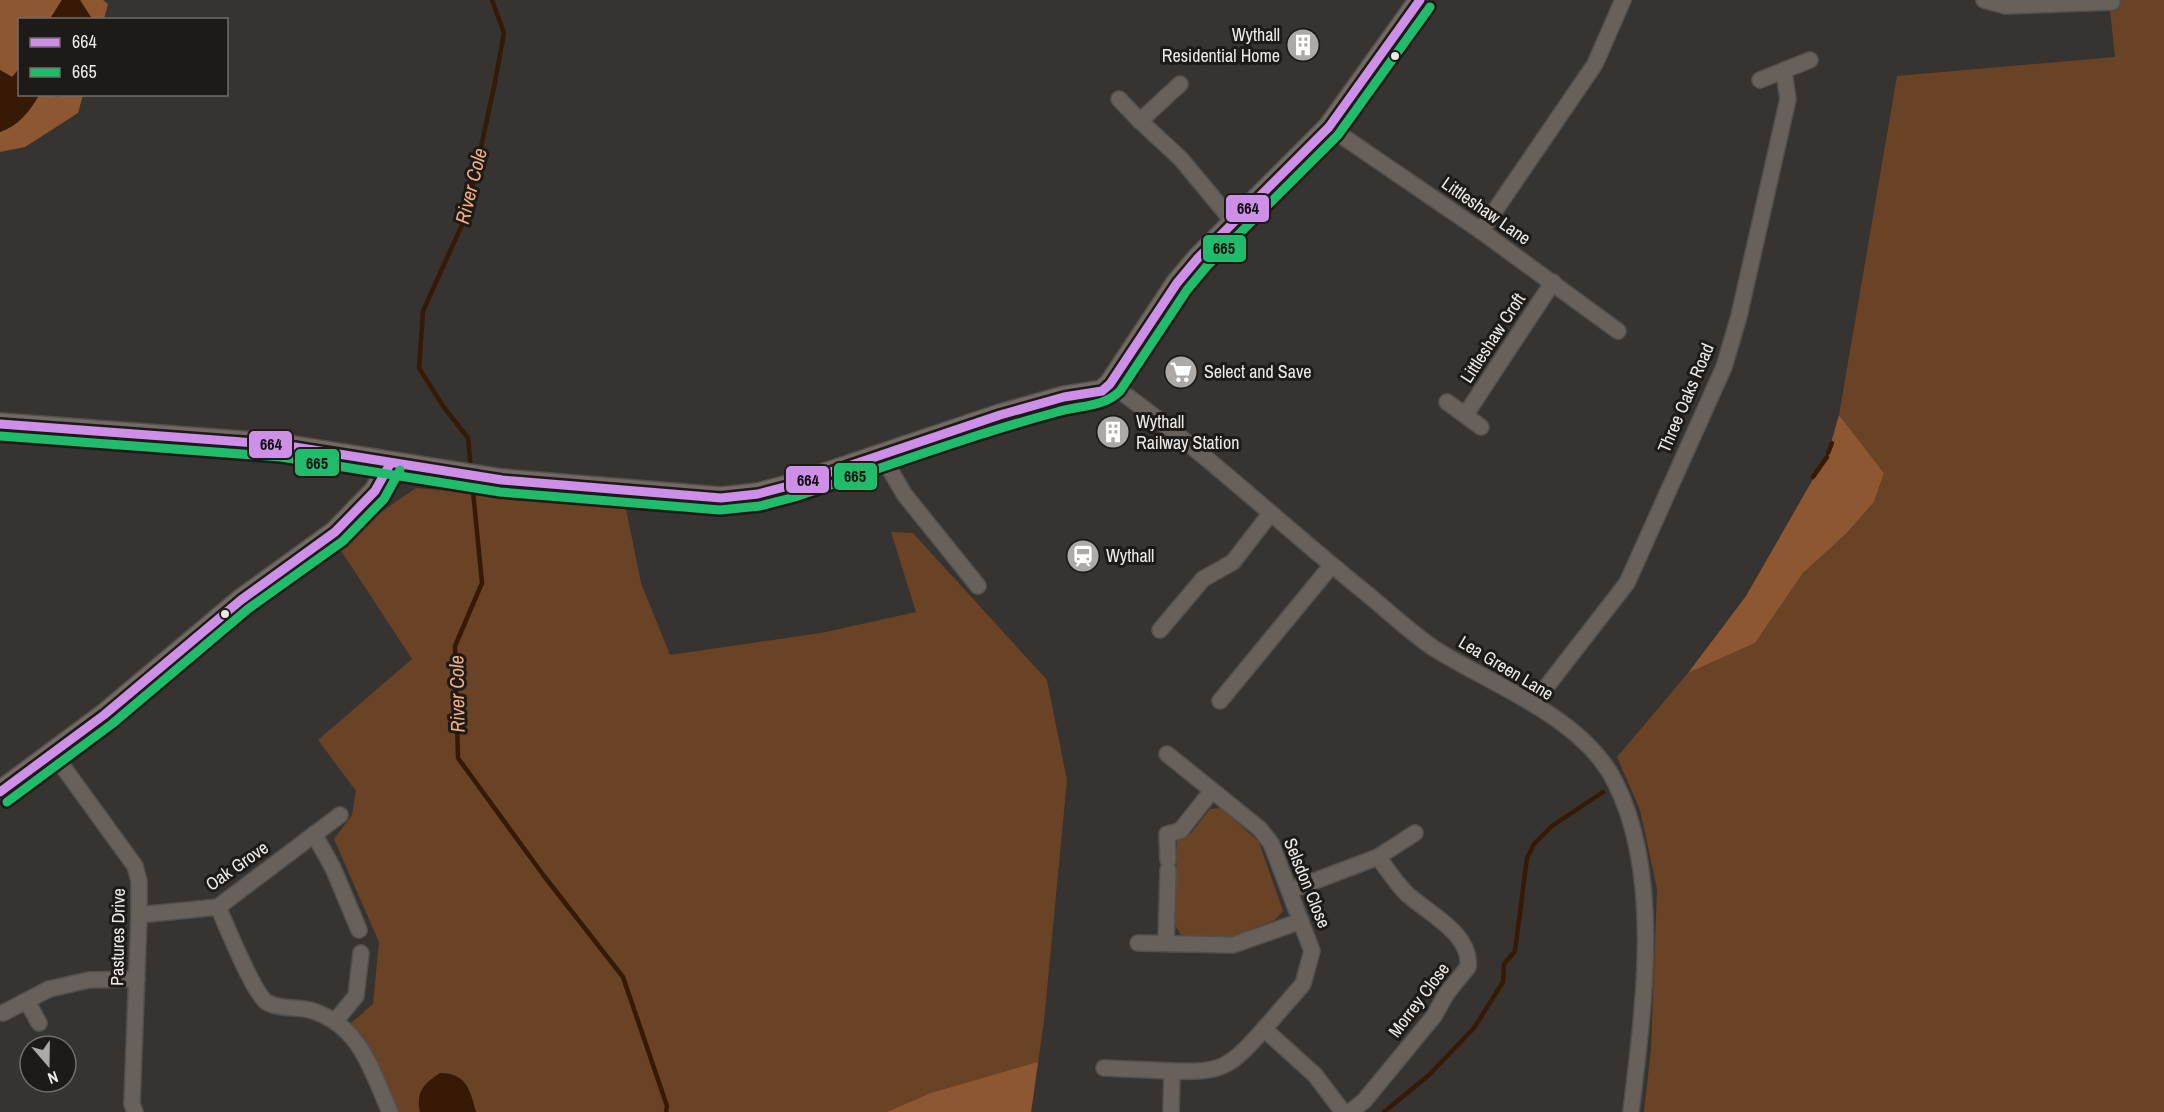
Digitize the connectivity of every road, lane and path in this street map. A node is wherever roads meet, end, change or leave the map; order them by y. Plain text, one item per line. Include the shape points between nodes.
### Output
1 (1420, 0) edge
2 (1623, 0) edge
3 (1984, 0) edge
4 (2095, 1) edge
5 (2112, 2) dead end
6 (1810, 60) dead end
7 (1784, 72) junction
8 (1760, 80) dead end
9 (1180, 84) dead end
10 (1119, 99) dead end
11 (1140, 121) junction
12 (1329, 127) junction
13 (1234, 223) junction
14 (1481, 231) junction
15 (1552, 282) junction
16 (1618, 331) dead end
17 (1110, 384) junction
18 (1447, 402) dead end
19 (1466, 414) junction
20 (0, 424) edge
21 (1481, 427) dead end
22 (881, 454) junction
23 (390, 464) junction
24 (1270, 514) junction
25 (1331, 566) junction
26 (978, 586) dead end
27 (1160, 630) dead end
28 (1220, 700) dead end
29 (1533, 704) junction
30 (53, 753) junction
31 (1167, 754) dead end
32 (0, 792) edge
33 (1211, 792) junction
34 (340, 815) dead end
35 (1415, 832) dead end
36 (314, 834) junction
37 (1378, 857) junction
38 (1291, 890) junction
39 (218, 906) junction
40 (139, 915) junction
41 (1301, 921) junction
42 (359, 930) dead end
43 (1138, 943) dead end
44 (1166, 943) junction
45 (360, 953) dead end
46 (137, 979) junction
47 (27, 1001) junction
48 (3, 1013) dead end
49 (336, 1020) junction
50 (39, 1023) dead end
51 (1264, 1029) junction
52 (1104, 1068) dead end
53 (1172, 1071) junction
54 (135, 1112) edge
55 (390, 1112) edge
56 (1171, 1112) edge
57 (1343, 1112) edge
58 (1350, 1112) edge
59 (1631, 1112) edge

1 - 12 street
2 - 14 street via 1595,64
3 - 4 street via 2006,6
4 - 5 street
6 - 7 street
7 - 8 street
7 - 29 street, Three Oaks Road via 1788,99 1724,367 1627,583
9 - 11 street
10 - 11 street
11 - 13 street via 1181,159
12 - 13 street
12 - 14 street, Littleshaw Lane
13 - 17 street via 1177,284
14 - 15 street, Littleshaw Lane
15 - 16 street, Littleshaw Lane
15 - 19 street, Littleshaw Croft
17 - 22 street via 1102,391 1064,397
17 - 24 street, Lea Green Lane
18 - 19 street
19 - 21 street
20 - 23 street via 282,445
22 - 23 street via 792,485 721,498 488,478
22 - 26 street via 902,491
23 - 30 street via 375,491 335,532 241,600
24 - 25 street, Lea Green Lane
24 - 27 street via 1233,562 1203,579
25 - 28 street
25 - 29 street, Lea Green Lane via 1434,648
29 - 59 street, Lea Green Lane via 1581,739 1602,761 1619,790 1633,832 1642,888 1644,954
30 - 32 street
30 - 40 street, Pastures Drive via 135,866
31 - 33 street, Selsdon Close
33 - 38 street, Selsdon Close via 1260,829 1271,843
33 - 44 street via 1180,831 1167,834
34 - 36 street, Oak Grove
35 - 37 street
36 - 39 street, Oak Grove
36 - 42 street
37 - 38 street
37 - 58 street, Morrey Close via 1408,894 1464,943 1470,957 1468,967 1434,1016 1364,1101
38 - 41 street, Selsdon Close
39 - 40 street, Oak Grove
39 - 49 street via 257,991 268,1003 311,1010
40 - 46 street, Pastures Drive
41 - 44 street via 1233,945
41 - 51 street, Selsdon Close via 1312,951 1308,975
43 - 44 street
45 - 49 street via 356,996
46 - 47 street via 89,980 49,989
46 - 54 street, Pastures Drive via 132,1104
47 - 48 street
47 - 50 street
49 - 55 street via 356,1039
51 - 53 street, Selsdon Close via 1224,1067
51 - 57 street via 1315,1075
52 - 53 street, Selsdon Close
53 - 56 street

